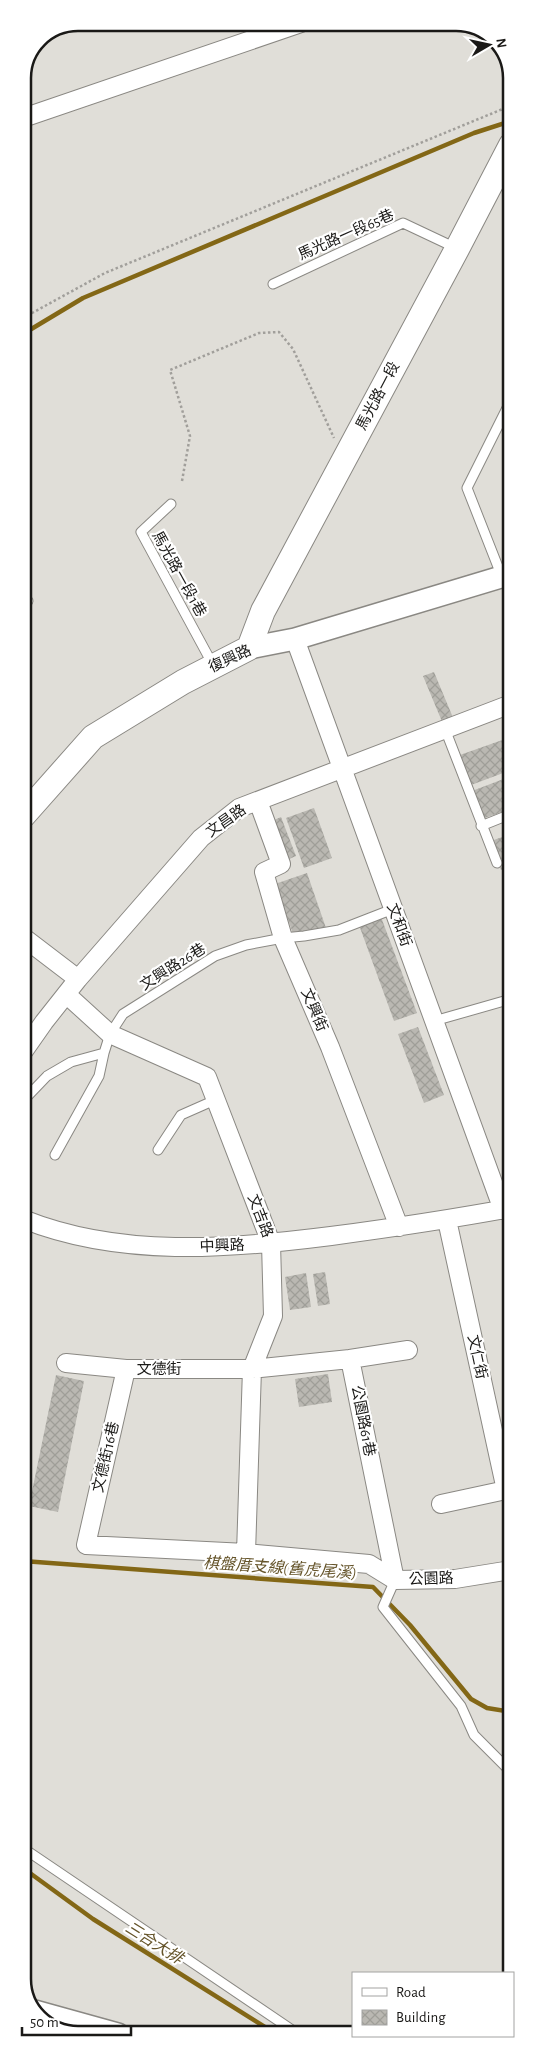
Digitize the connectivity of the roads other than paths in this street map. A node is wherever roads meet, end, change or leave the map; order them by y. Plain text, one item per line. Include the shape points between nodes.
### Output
1 (278, 31) edge
2 (31, 115) edge
3 (503, 159) edge
4 (457, 248) junction
5 (273, 284) dead end
6 (503, 416) edge
7 (171, 504) dead end
8 (503, 568) edge
9 (503, 576) edge
10 (295, 639) junction
11 (249, 648) junction
12 (214, 665) junction
13 (503, 707) edge
14 (445, 729) junction
15 (342, 768) junction
16 (258, 801) junction
17 (31, 807) edge
18 (503, 817) edge
19 (481, 826) junction
20 (497, 863) dead end
21 (393, 909) junction
22 (283, 938) junction
23 (31, 943) edge
24 (78, 979) junction
25 (66, 994) junction
26 (503, 1001) edge
27 (434, 1021) junction
28 (110, 1034) junction
29 (31, 1041) edge
30 (104, 1054) junction
31 (31, 1093) edge
32 (215, 1100) junction
33 (158, 1150) dead end
34 (55, 1155) dead end
35 (503, 1199) edge
36 (503, 1210) edge
37 (447, 1220) junction
38 (31, 1222) edge
39 (398, 1227) junction
40 (271, 1243) junction
41 (408, 1350) dead end
42 (350, 1359) junction
43 (66, 1363) dead end
44 (126, 1369) junction
45 (252, 1369) junction
46 (503, 1467) edge
47 (503, 1490) edge
48 (441, 1504) dead end
49 (86, 1545) joint
50 (246, 1553) junction
51 (503, 1571) edge
52 (395, 1580) junction
53 (503, 1764) edge
54 (31, 1853) edge
55 (48, 2015) edge
56 (89, 2026) edge
57 (286, 2026) edge

1 - 2 street
3 - 4 main road, 馬光路一段
4 - 5 lane, 馬光路一段65巷 via 402,223
4 - 11 main road, 馬光路一段 via 263,612
6 - 8 lane via 467,488
7 - 12 lane, 馬光路一段1巷 via 141,532
9 - 10 street, 復興路
10 - 11 street, 復興路
10 - 15 street, 文和街
11 - 12 main road, 復興路
12 - 17 main road, 復興路 via 93,737
13 - 14 street, 文昌路
14 - 15 street, 文昌路
14 - 19 lane
15 - 16 street, 文昌路
15 - 21 street, 文和街
16 - 22 street, 文興街 via 282,864 264,872
16 - 24 street, 文昌路 via 239,808 201,838
18 - 19 lane
19 - 20 lane
21 - 22 lane, 文興路26巷 via 339,930
21 - 27 street, 文和街
22 - 28 lane, 文興路26巷 via 246,945 215,956 123,1014
22 - 39 street, 文興街 via 330,1047
23 - 24 street
24 - 25 street, 文昌路
25 - 28 street, 文吉路
25 - 29 street, 文昌路
26 - 27 lane
27 - 35 street, 文和街
28 - 30 lane, 文興路26巷
28 - 32 street, 文吉路 via 207,1077
30 - 31 lane via 71,1062 48,1076
30 - 34 lane, 文興路26巷 via 100,1076
32 - 33 lane via 181,1115
32 - 40 street, 文吉路
36 - 37 street, 中興路
37 - 39 street, 中興路
37 - 46 street, 文仁街
38 - 40 street, 中興路 via 68,1234 116,1243 191,1247
39 - 40 street, 中興路
40 - 45 street, 文吉路 via 273,1316
41 - 42 street
42 - 45 street
42 - 52 street, 公園路61巷
43 - 44 street, 文德街
44 - 45 street, 文德街
44 - 49 street, 文德街16巷
45 - 50 street, 文吉路
47 - 48 street
49 - 50 street, 公園路
50 - 52 street, 公園路 via 369,1564
51 - 52 street, 公園路 via 455,1579
52 - 53 lane via 383,1607 461,1706 474,1735
54 - 57 lane
55 - 56 street

